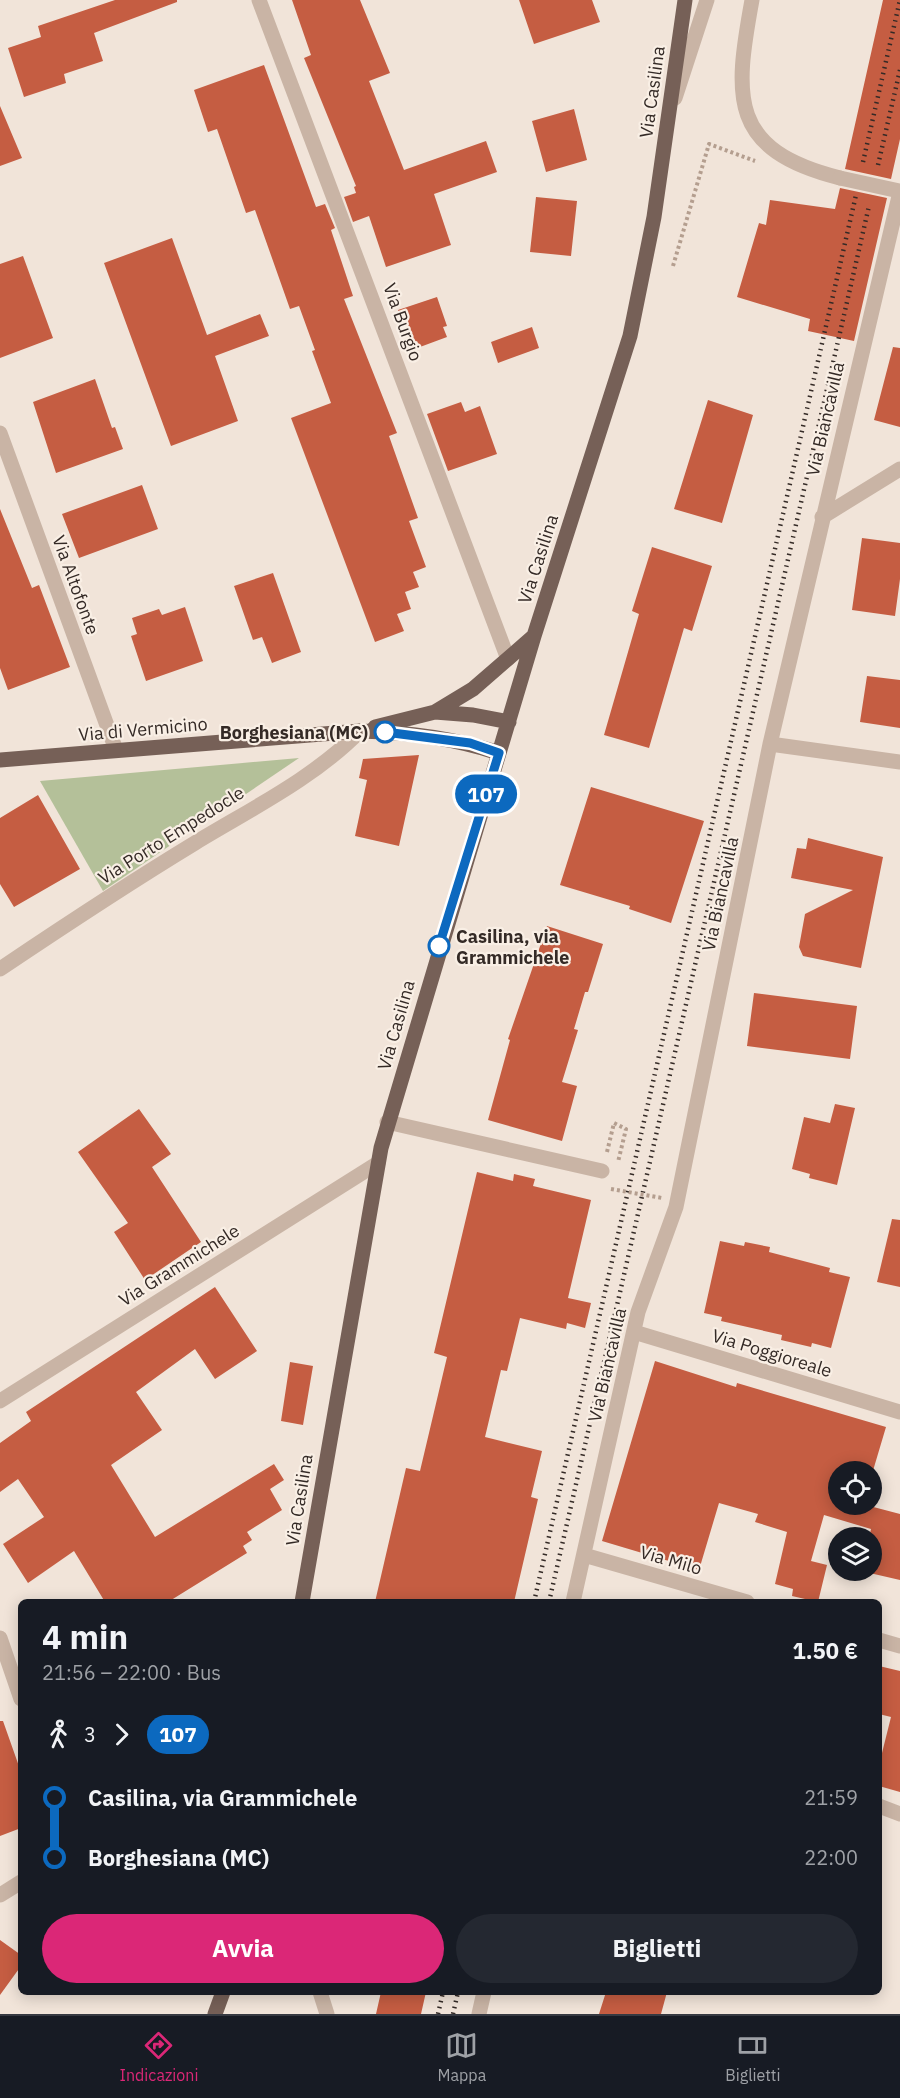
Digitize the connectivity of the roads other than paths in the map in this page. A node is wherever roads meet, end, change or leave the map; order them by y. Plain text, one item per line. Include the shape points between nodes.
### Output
1 (259, 0) edge
2 (685, 0) edge
3 (707, 0) edge
4 (752, 0) edge
5 (670, 112) junction
6 (899, 191) edge
7 (0, 433) edge
8 (900, 469) edge
9 (822, 517) junction
10 (534, 636) junction
11 (508, 659) junction
12 (435, 712) junction
13 (508, 722) junction
14 (360, 731) junction
15 (770, 744) junction
16 (116, 750) junction
17 (499, 753) junction
18 (0, 760) edge
19 (900, 762) edge
20 (0, 969) edge
21 (387, 1122) junction
22 (378, 1163) junction
23 (602, 1171) road end
24 (634, 1332) junction
25 (0, 1401) edge
26 (900, 1412) edge
27 (584, 1555) junction
28 (304, 1599) edge
29 (574, 1599) edge
30 (737, 1599) edge
31 (0, 1638) edge
32 (882, 1641) edge
33 (900, 1646) edge
34 (18, 1690) edge
35 (882, 1807) edge
36 (900, 1814) edge
37 (18, 1884) edge
38 (0, 1895) edge
39 (222, 1995) edge
40 (321, 1995) edge
41 (483, 1995) edge
42 (215, 2014) edge
43 (327, 2014) edge
44 (479, 2014) edge

1 - 11 street, Via Burgio
2 - 5 main road, Via Casilina
3 - 5 street
4 - 6 street, Via Biancavilla, bridge via 741,73 743,106 750,124 774,152 805,168
5 - 10 main road, Via Casilina via 648,256 630,336
6 - 9 street, Via Biancavilla
7 - 16 street, Via Altofonte
8 - 9 street
9 - 15 street, Via Biancavilla
10 - 11 main road, Via di Vermicino
10 - 13 main road, Via Casilina
11 - 12 main road, Via di Vermicino via 473,689
12 - 13 main road, Via di Vermicino
12 - 14 main road, Via di Vermicino
13 - 17 main road, Via Casilina
14 - 16 main road, Via di Vermicino
14 - 17 main road, Via di Vermicino via 417,734 470,743
14 - 20 street, Via Porto Empedocle via 303,777 133,880
15 - 19 street
15 - 24 street, Via Biancavilla via 676,1208 644,1292
16 - 18 main road, Via di Vermicino
17 - 21 main road, Via Casilina
21 - 22 main road, Via Casilina
21 - 23 street
22 - 25 street, Via Grammichele
22 - 28 main road, Via Casilina
24 - 26 street, Via Poggioreale
24 - 27 street, Via Biancavilla
27 - 29 street, Via Biancavilla
27 - 30 street, Via Milo
31 - 34 street
32 - 33 street
35 - 36 street
37 - 38 street
39 - 42 main road
40 - 43 street
41 - 44 street

